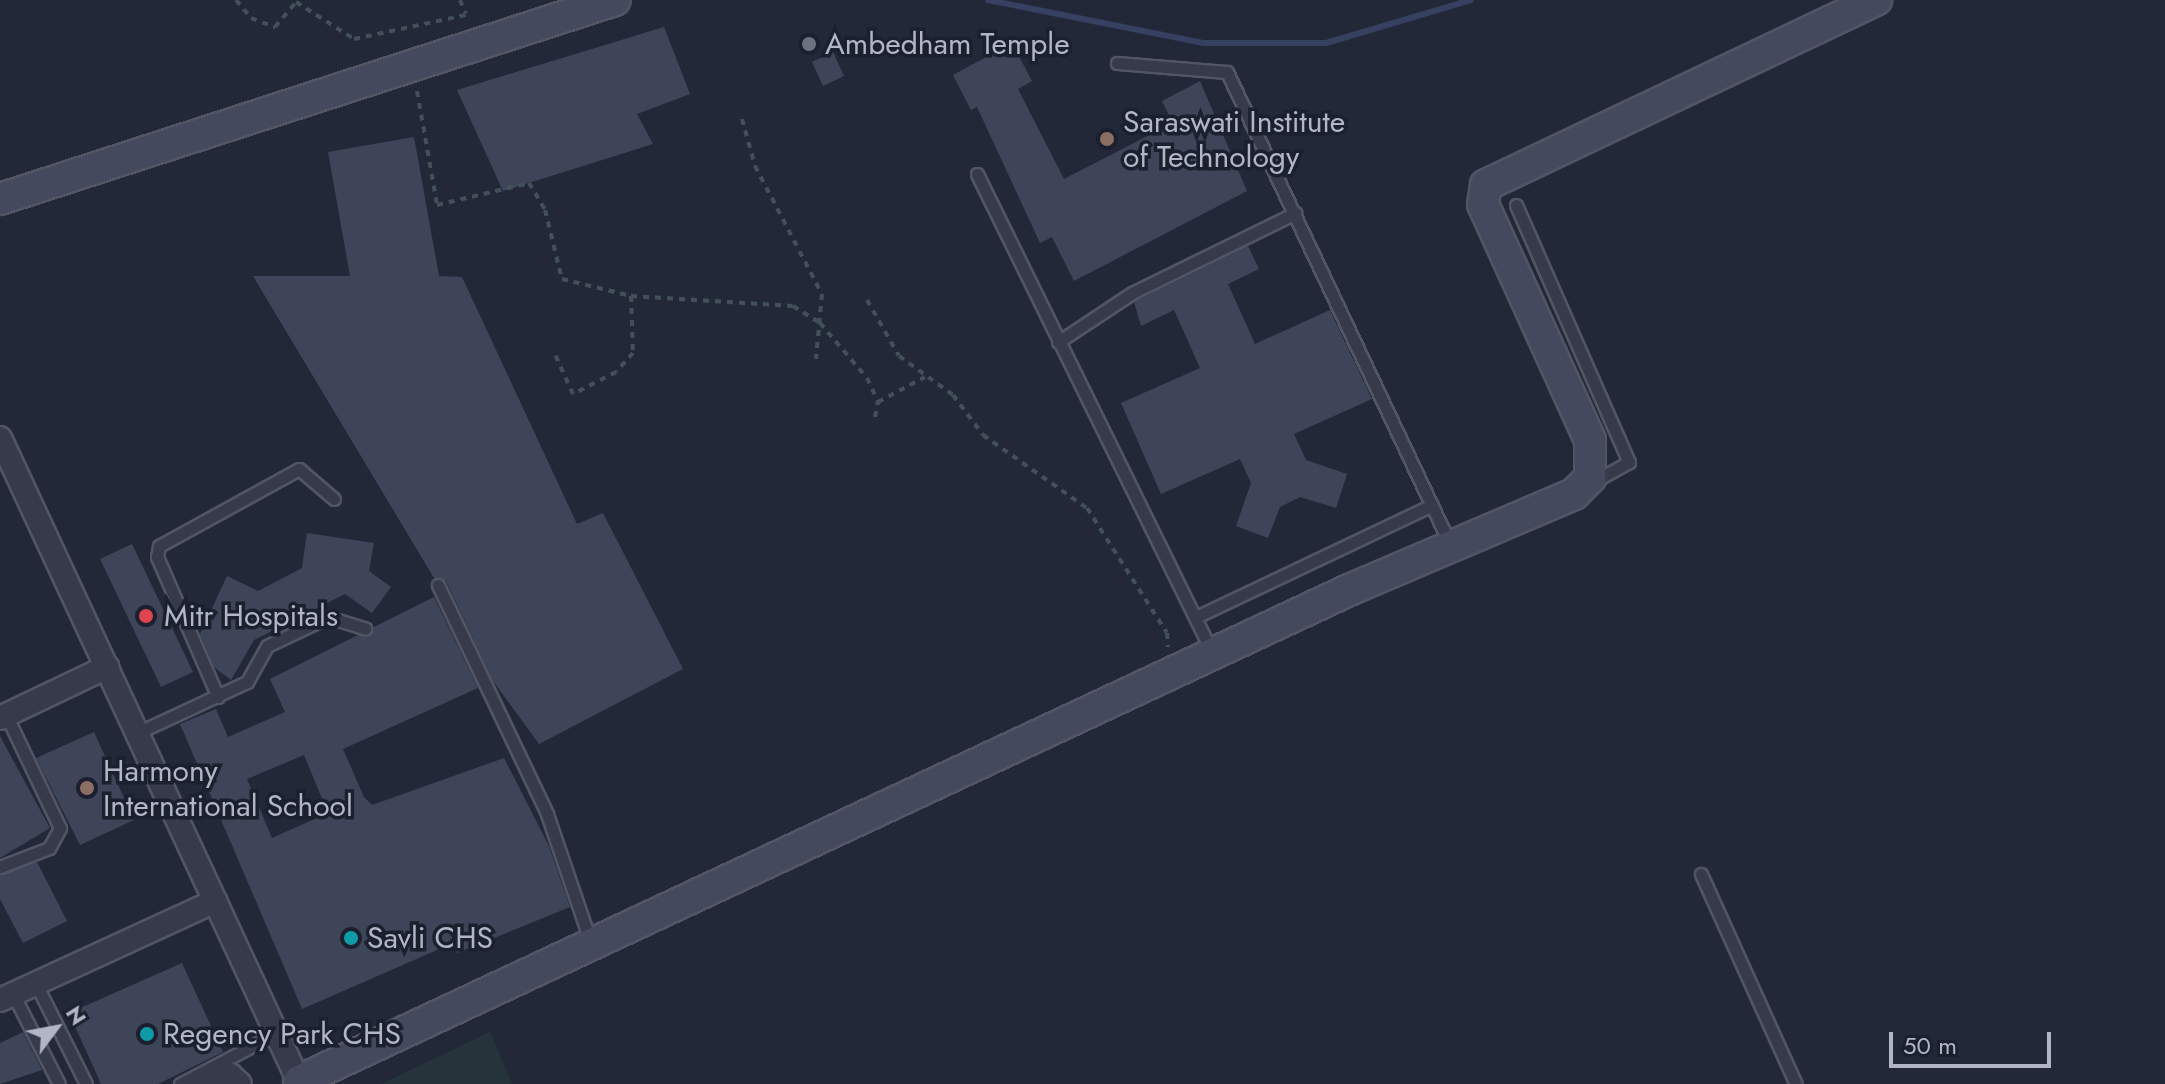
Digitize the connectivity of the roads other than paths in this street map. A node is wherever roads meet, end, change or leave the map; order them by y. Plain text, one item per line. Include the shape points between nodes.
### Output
1 (615, 0) edge
2 (1876, 0) edge
3 (1117, 63) dead end
4 (977, 174) dead end
5 (0, 199) edge
6 (1516, 205) dead end
7 (1295, 213) junction
8 (1058, 342) junction
9 (0, 438) edge
10 (1583, 485) junction
11 (334, 499) dead end
12 (1432, 505) junction
13 (1451, 546) junction
14 (438, 585) dead end
15 (1196, 617) junction
16 (365, 628) dead end
17 (1212, 653) junction
18 (107, 667) junction
19 (218, 697) junction
20 (3, 717) edge
21 (137, 733) junction
22 (0, 867) edge
23 (1701, 874) dead end
24 (215, 901) junction
25 (590, 940) junction
26 (36, 984) junction
27 (7, 997) edge
28 (275, 1034) junction
29 (56, 1083) edge
30 (300, 1083) edge
31 (86, 1084) edge
32 (180, 1084) edge
33 (204, 1084) edge
34 (240, 1084) edge
35 (1796, 1084) edge

1 - 5 street
2 - 10 street via 1486,185 1483,204 1590,440 1594,462
3 - 7 lane via 1227,72
4 - 8 lane
6 - 10 lane via 1629,462 1612,478
7 - 8 lane via 1132,293
7 - 12 lane
8 - 15 lane
9 - 18 street
10 - 13 street
11 - 19 lane via 299,469 159,546 157,557
12 - 13 lane
12 - 15 lane
13 - 17 street
14 - 25 lane via 547,814
15 - 17 lane
16 - 19 lane via 328,617 267,646 247,682
17 - 25 street
18 - 20 street
18 - 21 street
19 - 21 lane
20 - 22 lane via 60,828 49,848
21 - 24 street
23 - 35 lane
24 - 26 street
24 - 28 street
25 - 30 street
26 - 27 street
26 - 31 lane
27 - 29 lane
28 - 30 street
28 - 32 lane
33 - 34 street via 230,1075

